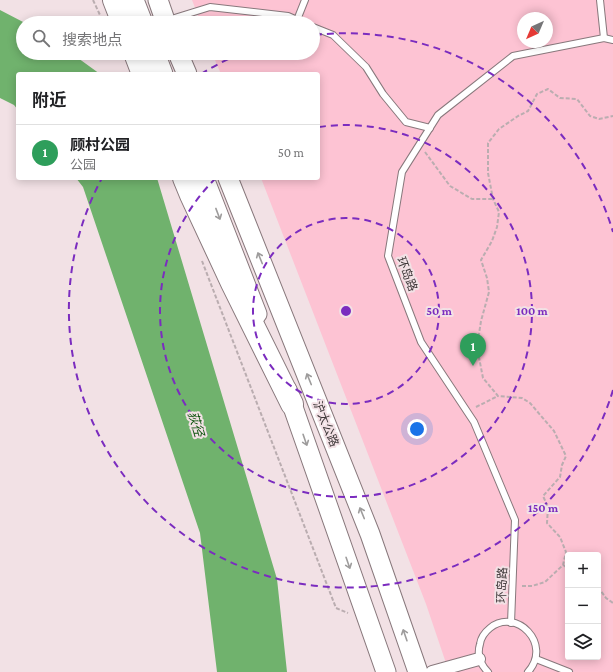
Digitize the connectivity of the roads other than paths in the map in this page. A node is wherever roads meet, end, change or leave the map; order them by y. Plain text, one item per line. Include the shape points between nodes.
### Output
1 (114, 0) edge
2 (134, 0) edge
3 (158, 0) edge
4 (305, 0) edge
5 (600, 0) edge
6 (120, 16) edge
7 (140, 16) edge
8 (164, 16) edge
9 (184, 16) edge
10 (288, 16) edge
11 (299, 16) edge
12 (320, 30) edge
13 (604, 38) junction
14 (613, 40) edge
15 (138, 60) edge
16 (158, 60) edge
17 (181, 60) edge
18 (142, 72) edge
19 (162, 72) edge
20 (186, 72) edge
21 (430, 128) junction
22 (185, 180) edge
23 (205, 180) edge
24 (229, 180) edge
25 (292, 404) junction
26 (511, 622) junction
27 (480, 659) junction
28 (536, 659) junction
29 (386, 672) edge
30 (418, 672) edge
31 (432, 672) edge
32 (488, 672) edge
33 (528, 672) edge
34 (568, 672) edge

1 - 6 highway
2 - 7 main road
3 - 8 main road
4 - 11 lane
5 - 13 lane
9 - 10 lane via 210,7
12 - 21 lane via 333,35 366,66 383,94 406,122
13 - 14 lane, 环岛路
13 - 21 lane, 环岛路 via 513,56 438,115
15 - 18 highway
16 - 19 main road
17 - 20 main road
21 - 26 lane, 环岛路 via 402,172 388,256 421,342 474,422 515,520
22 - 25 highway
23 -> 25 main road, 沪太公路
30 -> 24 main road, 沪太公路 via 370,534
25 -> 29 main road, 沪太公路
26 - 27 lane via 493,626 486,632 478,649
26 - 28 lane via 529,631 537,649
27 - 31 street
27 - 32 lane via 483,668
28 - 33 lane
28 - 34 lane

